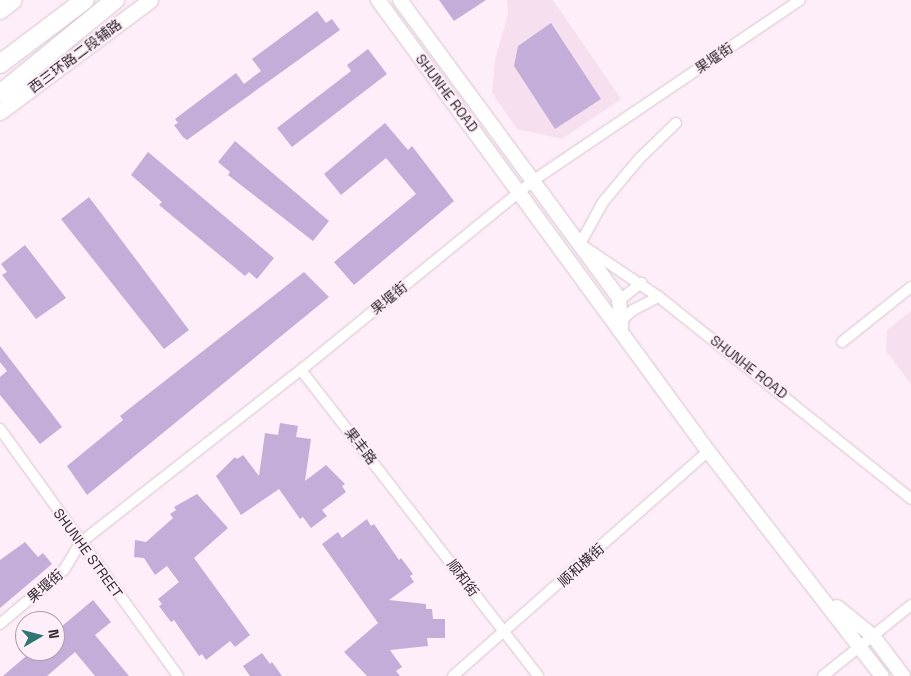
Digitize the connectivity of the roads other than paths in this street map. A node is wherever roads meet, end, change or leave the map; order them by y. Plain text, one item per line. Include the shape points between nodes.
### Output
1 (13, 0) edge
2 (85, 0) edge
3 (115, 0) edge
4 (150, 0) edge
5 (378, 0) edge
6 (400, 0) edge
7 (800, 0) edge
8 (0, 10) edge
9 (0, 64) edge
10 (0, 94) edge
11 (0, 112) edge
12 (676, 123) dead end
13 (534, 180) junction
14 (520, 191) junction
15 (580, 244) junction
16 (641, 283) junction
17 (911, 286) edge
18 (659, 296) junction
19 (619, 298) junction
20 (612, 315) junction
21 (621, 331) junction
22 (842, 342) dead end
23 (301, 370) junction
24 (0, 429) edge
25 (708, 451) junction
26 (911, 499) edge
27 (422, 522) joint
28 (80, 543) junction
29 (823, 596) junction
30 (911, 605) edge
31 (0, 624) edge
32 (504, 634) junction
33 (874, 636) junction
34 (860, 647) junction
35 (178, 676) edge
36 (453, 676) edge
37 (538, 676) edge
38 (822, 676) edge
39 (882, 676) edge
40 (903, 676) edge

1 - 8 highway
2 - 9 highway
3 - 10 highway
4 - 11 main road, 西三环路二段辅路
5 - 14 street, SHUNHE ROAD
6 - 13 street, SHUNHE ROAD
7 - 13 street, 果堰街
12 - 15 street via 639,159 603,202
13 - 14 street, 果堰街
13 - 15 street, SHUNHE ROAD
14 - 20 street, SHUNHE ROAD
14 - 23 street, 果堰街
15 - 16 street, SHUNHE ROAD
15 - 19 street, SHUNHE ROAD
16 - 18 street, SHUNHE ROAD
16 - 19 street
17 - 22 street
18 - 21 street via 628,314
18 - 26 street, SHUNHE ROAD
19 - 20 street
19 - 21 street
20 - 21 street, SHUNHE ROAD
21 - 25 street, SHUNHE ROAD
23 - 27 street, 果丰路
23 - 28 street, 果堰街
24 - 28 street, SHUNHE STREET
25 - 29 street, SHUNHE ROAD
25 - 32 street, 顺和横街
27 - 32 street, 顺和街
28 - 31 street, 果堰街 via 64,570
28 - 35 street, SHUNHE STREET
29 - 33 street, SHUNHE ROAD
29 - 34 street, SHUNHE ROAD
30 - 33 street
32 - 36 street, 顺和横街
32 - 37 street, 顺和街
33 - 34 street
33 - 40 street, SHUNHE ROAD
34 - 38 street
34 - 39 street, SHUNHE ROAD

